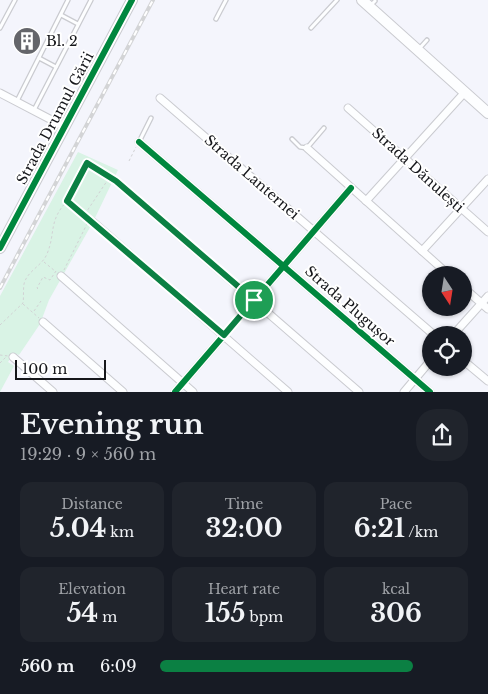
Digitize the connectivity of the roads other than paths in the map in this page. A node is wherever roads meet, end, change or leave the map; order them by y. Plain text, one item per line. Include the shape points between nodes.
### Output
1 (15, 0) edge
2 (68, 0) edge
3 (91, 0) edge
4 (132, 0) edge
5 (226, 0) edge
6 (337, 0) edge
7 (369, 3) edge
8 (60, 15) junction
9 (216, 19) dead end
10 (78, 24) junction
11 (0, 28) edge
12 (311, 28) dead end
13 (427, 40) dead end
14 (418, 50) junction
15 (38, 58) junction
16 (56, 68) junction
17 (465, 92) junction
18 (0, 93) edge
19 (160, 98) dead end
20 (17, 102) junction
21 (348, 108) dead end
22 (34, 110) junction
23 (488, 112) edge
24 (151, 118) dead end
25 (64, 127) junction
26 (324, 128) dead end
27 (292, 139) dead end
28 (139, 142) joint
29 (307, 148) junction
30 (405, 158) junction
31 (488, 179) edge
32 (116, 181) dead end
33 (351, 188) junction
34 (366, 201) junction
35 (461, 208) junction
36 (93, 222) dead end
37 (314, 230) junction
38 (488, 232) edge
39 (0, 248) edge
40 (422, 251) junction
41 (283, 266) junction
42 (439, 266) edge
43 (58, 274) road end
44 (472, 295) edge
45 (488, 296) edge
46 (254, 300) junction
47 (481, 303) junction
48 (488, 309) edge
49 (43, 322) road end
50 (424, 326) edge
51 (461, 326) edge
52 (224, 335) junction
53 (10, 356) road end
54 (472, 368) edge
55 (422, 370) edge
56 (415, 378) junction
57 (488, 382) edge
58 (183, 383) junction
59 (53, 392) edge
60 (123, 392) edge
61 (175, 392) edge
62 (193, 392) edge
63 (288, 392) edge
64 (359, 392) edge
65 (404, 392) edge
66 (430, 392) edge

1 - 11 lane
2 - 8 lane
3 - 10 lane
4 - 25 street, Strada Drumul Gării
5 - 9 lane
6 - 12 lane
7 - 14 street
8 - 10 lane
8 - 15 lane
10 - 16 lane
13 - 14 lane
14 - 17 street
15 - 16 lane
15 - 20 lane
16 - 22 lane
17 - 23 street
17 - 30 street
18 - 20 street
19 - 37 street, Strada Lanternei
20 - 22 street
21 - 30 street, Strada Dănulești
22 - 25 street
24 - 28 lane
25 - 39 street, Strada Drumul Gării
26 - 29 lane
27 - 29 lane via 300,147
28 - 41 street, Strada Plugușor
29 - 33 street
30 - 34 street
30 - 35 street, Strada Dănulești
31 - 35 street
32 - 46 street
33 - 34 street
33 - 37 street
34 - 40 street
35 - 38 street, Strada Dănulești
35 - 40 street
36 - 52 street
37 - 41 street
37 - 50 street, Strada Lanternei
40 - 42 street
41 - 46 street
41 - 56 street, Strada Plugușor
43 - 58 street
44 - 47 street
45 - 47 street
46 - 52 street
46 - 64 street
47 - 48 street
47 - 51 street
49 - 60 street
52 - 58 street
52 - 63 street
53 - 59 street
54 - 57 street
55 - 56 street
56 - 65 street
56 - 66 street, Strada Plugușor
58 - 61 street
58 - 62 street

